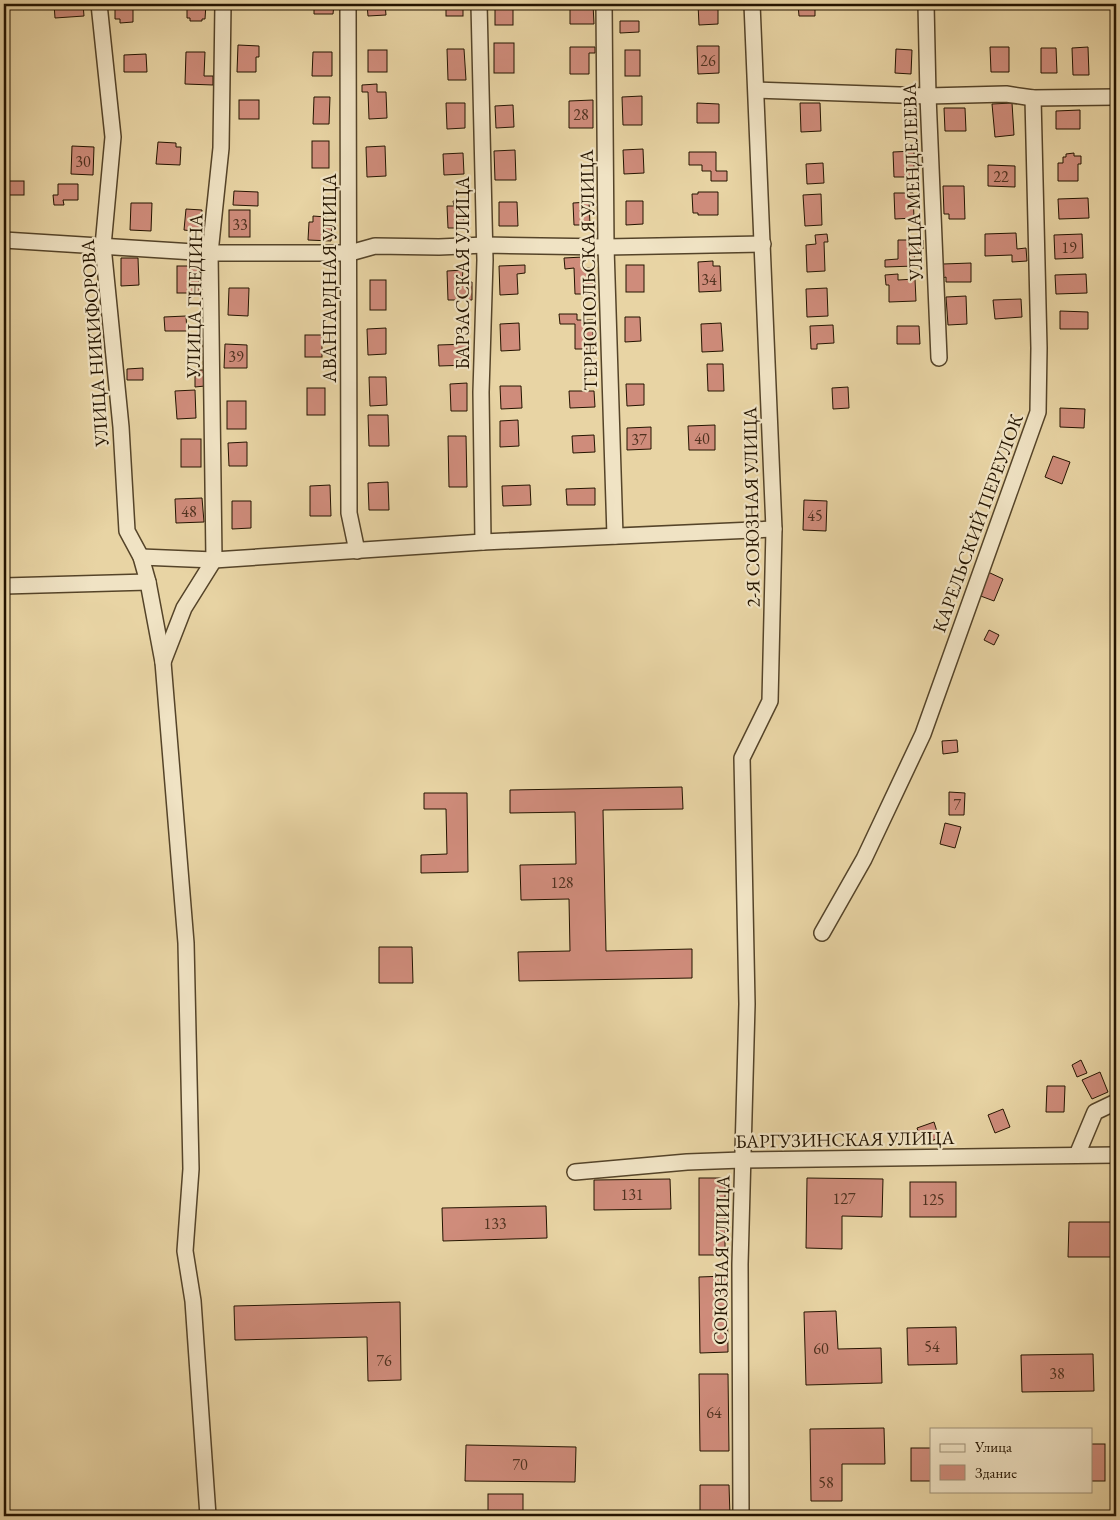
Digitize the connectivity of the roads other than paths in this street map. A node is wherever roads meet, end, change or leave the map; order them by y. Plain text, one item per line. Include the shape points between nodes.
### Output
1 (99, 4) edge
2 (223, 4) edge
3 (348, 4) edge
4 (479, 4) edge
5 (604, 4) edge
6 (752, 4) edge
7 (926, 4) edge
8 (757, 90) junction
9 (928, 96) junction
10 (1116, 97) edge
11 (1033, 98) junction
12 (4, 240) edge
13 (763, 244) junction
14 (485, 245) junction
15 (103, 246) junction
16 (606, 247) junction
17 (210, 253) junction
18 (350, 253) junction
19 (939, 358) dead end
20 (774, 529) junction
21 (615, 536) junction
22 (482, 542) junction
23 (357, 551) junction
24 (141, 557) junction
25 (214, 560) junction
26 (148, 582) junction
27 (4, 586) edge
28 (163, 662) junction
29 (822, 932) dead end
30 (746, 1004) joint
31 (1116, 1102) edge
32 (1076, 1155) junction
33 (1116, 1155) edge
34 (742, 1160) junction
35 (576, 1172) dead end
36 (208, 1516) edge
37 (741, 1516) edge

1 - 15 street, УЛИЦА НИКИФОРОВА via 113,137
2 - 17 street, УЛИЦА ГНЕДИНА via 221,148
3 - 18 street, АВАНГАРДНАЯ УЛИЦА
4 - 14 street, БАРЗАССКАЯ УЛИЦА
5 - 16 street, ТЕРНОПОЛЬСКАЯ УЛИЦА
6 - 8 street, 2-Я СОЮЗНАЯ УЛИЦА
7 - 9 street, УЛИЦА МЕНДЕЛЕЕВА
8 - 9 street
8 - 13 street, 2-Я СОЮЗНАЯ УЛИЦА
9 - 11 street via 1006,94
9 - 19 street, УЛИЦА МЕНДЕЛЕЕВА
10 - 11 street
11 - 29 street, КАРЕЛЬСКИЙ ПЕРЕУЛОК via 1038,412 923,734 864,859
12 - 15 street
13 - 16 street
13 - 20 street, 2-Я СОЮЗНАЯ УЛИЦА
14 - 16 street
14 - 18 street via 375,246
14 - 22 street, БАРЗАССКАЯ УЛИЦА via 481,392
15 - 17 street
15 - 24 street, УЛИЦА НИКИФОРОВА via 121,427 127,531
16 - 21 street, ТЕРНОПОЛЬСКАЯ УЛИЦА
17 - 18 street
17 - 25 street, УЛИЦА ГНЕДИНА
18 - 23 street, АВАНГАРДНАЯ УЛИЦА via 349,512
20 - 21 street
20 - 30 street, 2-Я СОЮЗНАЯ УЛИЦА via 770,701 742,758
21 - 22 street
22 - 23 street
23 - 25 street
24 - 25 street
24 - 26 street, УЛИЦА НИКИФОРОВА
25 - 28 street via 184,608
26 - 27 street
26 - 28 street, УЛИЦА НИКИФОРОВА
28 - 36 street, УЛИЦА НИКИФОРОВА via 186,943 191,1169 185,1251 193,1301
30 - 34 street, СОЮЗНАЯ УЛИЦА
31 - 32 street via 1095,1112
32 - 33 street, БАРГУЗИНСКАЯ УЛИЦА
32 - 34 street, БАРГУЗИНСКАЯ УЛИЦА
34 - 35 street, БАРГУЗИНСКАЯ УЛИЦА
34 - 37 street, СОЮЗНАЯ УЛИЦА

